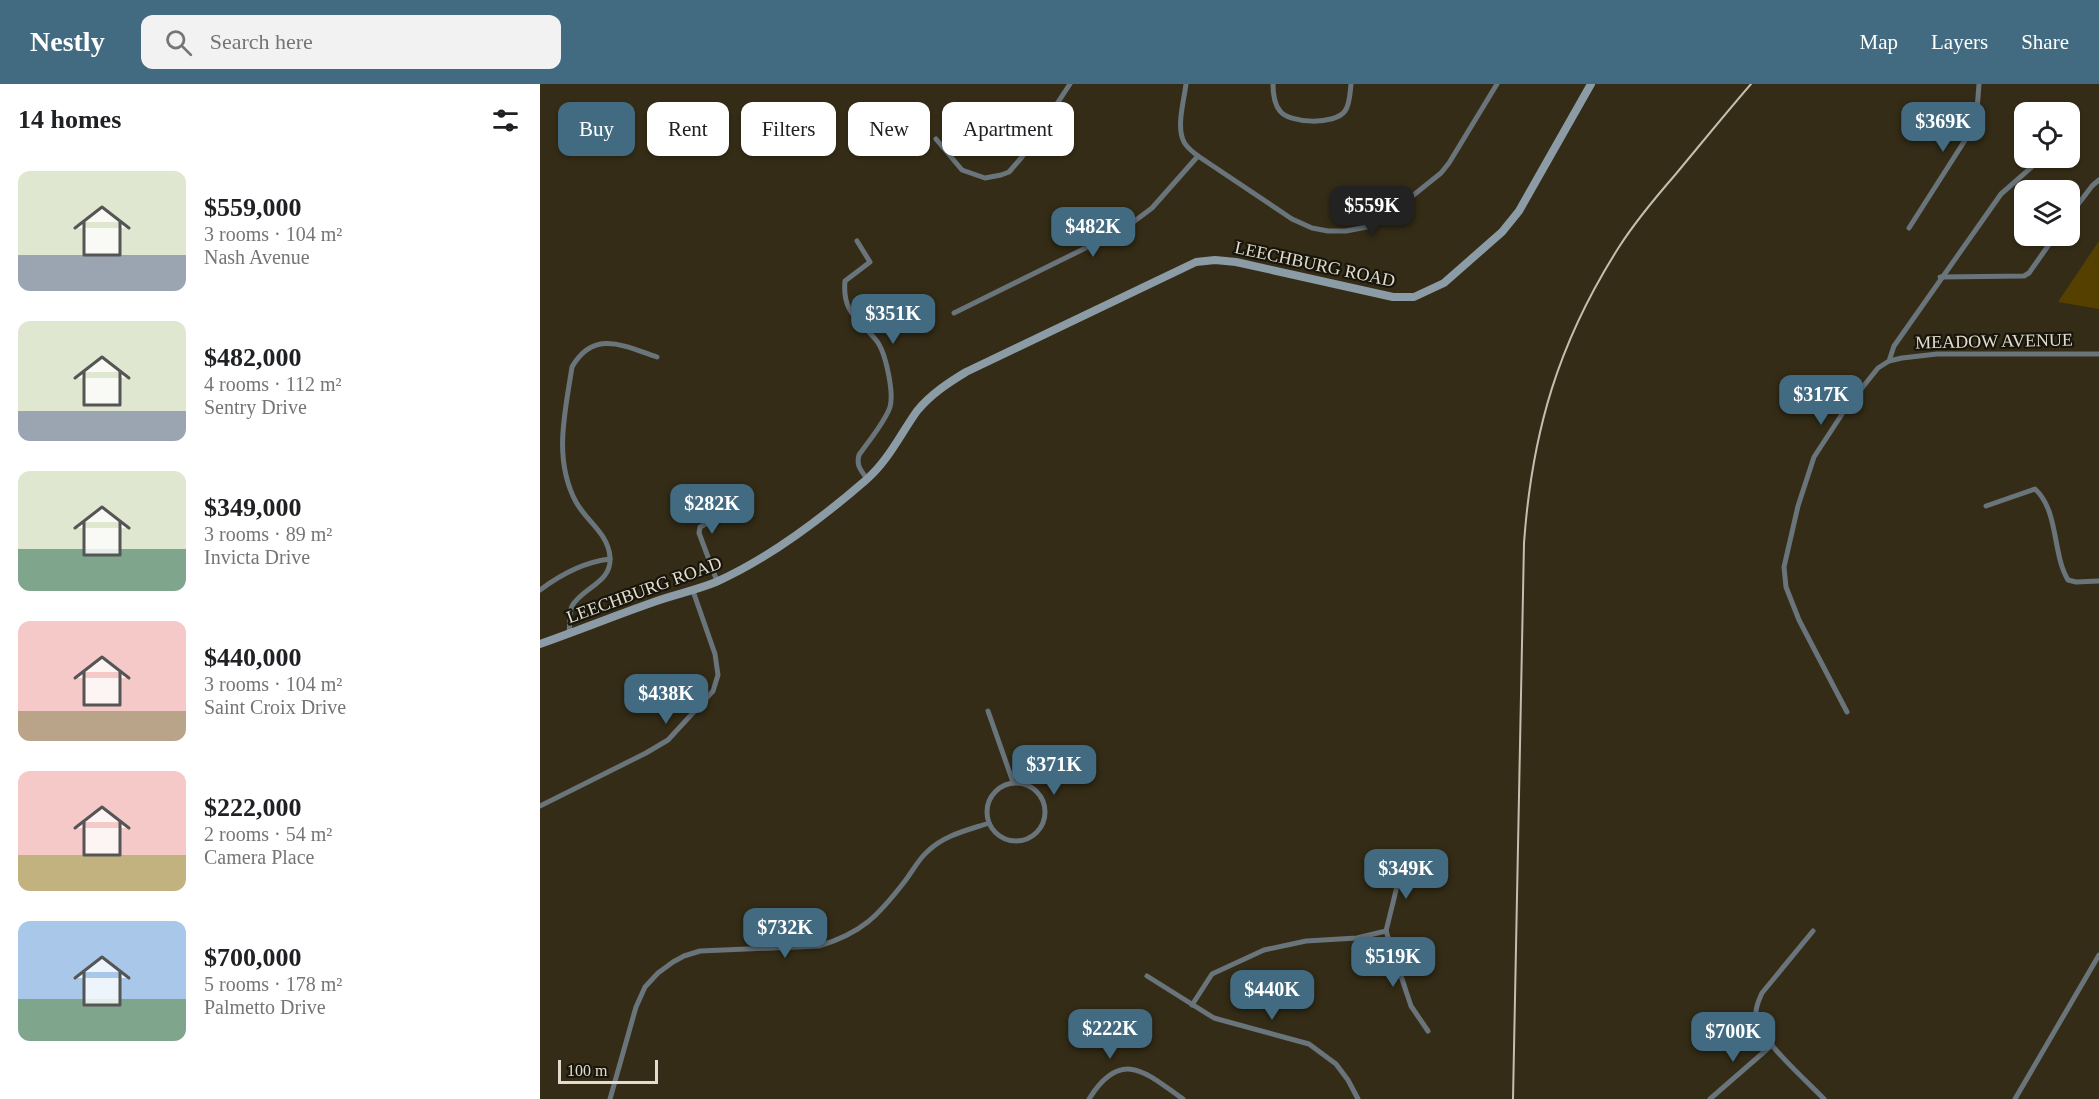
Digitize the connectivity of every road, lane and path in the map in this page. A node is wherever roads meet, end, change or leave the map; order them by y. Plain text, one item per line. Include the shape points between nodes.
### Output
1 (1070, 84) edge
2 (1186, 84) edge
3 (1273, 84) edge
4 (1352, 84) edge
5 (1497, 84) edge
6 (1590, 84) edge
7 (1979, 84) edge
8 (936, 139) dead end
9 (1198, 156) junction
10 (2031, 168) edge
11 (2099, 180) edge
12 (2080, 202) edge
13 (1910, 228) dead end
14 (857, 241) dead end
15 (2048, 246) edge
16 (1940, 277) junction
17 (954, 313) dead end
18 (2099, 354) edge
19 (657, 357) dead end
20 (1889, 361) junction
21 (867, 479) junction
22 (746, 504) dead end
23 (1986, 506) dead end
24 (610, 559) junction
25 (717, 581) junction
26 (2099, 581) edge
27 (540, 591) edge
28 (693, 591) junction
29 (569, 633) junction
30 (540, 644) edge
31 (988, 711) dead end
32 (1847, 712) dead end
33 (1013, 782) junction
34 (540, 806) edge
35 (989, 823) junction
36 (1403, 862) dead end
37 (1813, 931) dead end
38 (1386, 932) junction
39 (2099, 955) edge
40 (1147, 976) dead end
41 (1192, 1005) junction
42 (1428, 1031) dead end
43 (1772, 1045) junction
44 (610, 1099) edge
45 (1089, 1099) edge
46 (1183, 1099) edge
47 (1358, 1099) edge
48 (1710, 1099) edge
49 (1824, 1099) edge
50 (2015, 1099) edge

1 - 8 street via 1022,157 1001,175 985,178 962,170
2 - 9 street via 1182,138
3 - 4 street via 1280,111 1312,121 1340,116 1348,104
5 - 9 street via 1441,173 1367,227 1346,231 1312,228 1292,219
6 - 21 street, LEECHBURG ROAD via 1519,211 1502,232 1444,283 1414,297 1393,297 1236,262 1196,262 943,386 917,412
7 - 13 street via 1976,123
9 - 17 street via 1152,208 1124,229
10 - 16 street via 2001,194
11 - 12 street
14 - 21 street via 870,262 845,281 844,291 856,320 883,351 892,395 889,410 857,461
15 - 16 street via 2024,276
16 - 20 street via 1893,346
18 - 20 street, MEADOW AVENUE via 1927,355
19 - 24 street via 601,343 586,349 572,367 561,435 563,459 570,488 578,505 606,539
20 - 32 street via 1866,381 1814,457 1785,567 1786,587 1799,620
21 - 25 street, LEECHBURG ROAD via 809,526 760,559
22 - 25 street via 700,528
23 - 26 street via 2035,489 2047,507 2068,580
24 - 27 street via 596,560
24 - 29 street via 607,573 572,607
25 - 28 street, LEECHBURG ROAD
28 - 29 street, LEECHBURG ROAD
28 - 34 street via 715,654 718,675 713,691 668,740
29 - 30 street, LEECHBURG ROAD
31 - 33 street
33 - 35 street via 990,798
33 - 35 street via 1037,790 1046,808 1042,825 1032,836 1011,840 995,832
35 - 44 street via 956,833 927,852 884,909 847,935 819,946 700,951 658,973 645,987 636,1007
36 - 38 street
37 - 43 street via 1762,993 1757,1005 1759,1028
38 - 41 street via 1264,950 1212,974
38 - 42 street via 1411,1006
39 - 50 street
40 - 41 street
41 - 47 street via 1214,1018 1309,1044 1336,1064
43 - 48 street
43 - 49 street
45 - 46 street via 1114,1071 1130,1068 1150,1076

